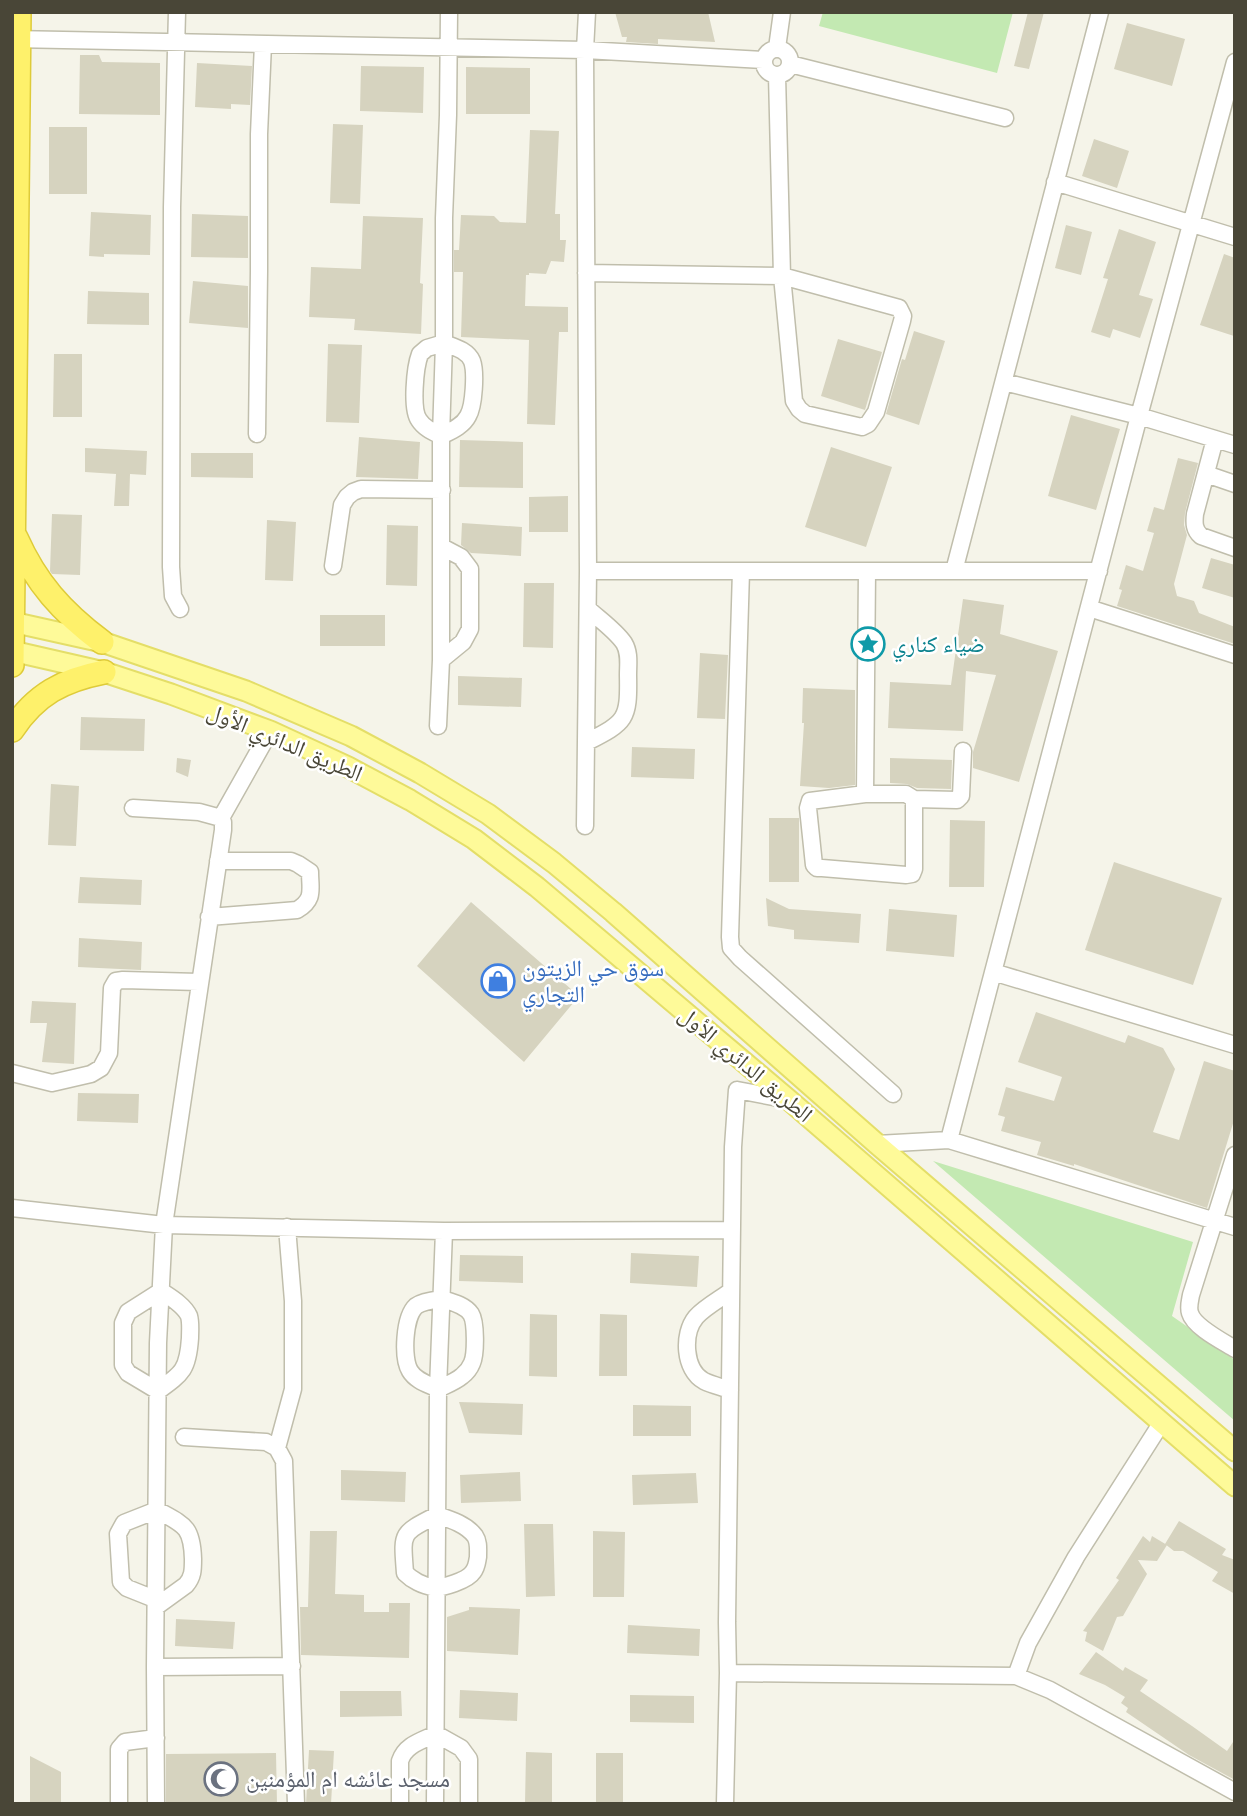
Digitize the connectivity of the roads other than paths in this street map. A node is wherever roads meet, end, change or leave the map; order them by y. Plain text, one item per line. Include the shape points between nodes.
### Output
1 (19, 12) edge
2 (177, 12) edge
3 (449, 12) edge
4 (587, 12) edge
5 (782, 12) edge
6 (1100, 12) edge
7 (16, 39) edge
8 (177, 42) junction
9 (263, 44) junction
10 (447, 47) junction
11 (777, 48) junction
12 (585, 50) junction
13 (763, 60) junction
14 (1235, 62) edge
15 (790, 64) junction
16 (16, 65) edge
17 (777, 75) junction
18 (1005, 118) dead end
19 (1055, 182) junction
20 (1190, 223) junction
21 (1235, 237) edge
22 (586, 273) junction
23 (782, 276) junction
24 (444, 343) junction
25 (1004, 382) junction
26 (1139, 416) junction
27 (257, 434) dead end
28 (442, 436) junction
29 (1215, 439) junction
30 (1235, 445) edge
31 (1206, 474) junction
32 (1235, 484) edge
33 (442, 490) junction
34 (14, 532) edge
35 (442, 547) junction
36 (1235, 548) edge
37 (332, 566) dead end
38 (588, 570) junction
39 (741, 571) junction
40 (867, 571) junction
41 (1099, 571) junction
42 (954, 572) junction
43 (1089, 608) junction
44 (180, 609) dead end
45 (588, 609) junction
46 (13, 622) edge
47 (102, 642) junction
48 (13, 651) edge
49 (1235, 655) edge
50 (441, 660) junction
51 (12, 665) edge
52 (104, 672) junction
53 (438, 726) dead end
54 (12, 730) edge
55 (270, 731) junction
56 (587, 742) junction
57 (963, 751) dead end
58 (865, 794) junction
59 (914, 799) junction
60 (133, 808) dead end
61 (221, 818) junction
62 (585, 827) dead end
63 (218, 861) junction
64 (209, 917) junction
65 (993, 972) junction
66 (199, 982) junction
67 (1235, 1045) edge
68 (12, 1073) edge
69 (893, 1094) dead end
70 (789, 1100) junction
71 (949, 1140) junction
72 (877, 1143) junction
73 (1235, 1156) edge
74 (12, 1208) edge
75 (1215, 1221) junction
76 (164, 1225) junction
77 (286, 1227) junction
78 (1235, 1227) edge
79 (732, 1230) junction
80 (444, 1231) junction
81 (161, 1291) junction
82 (731, 1291) junction
83 (442, 1299) junction
84 (1235, 1349) edge
85 (438, 1388) junction
86 (730, 1390) junction
87 (158, 1391) junction
88 (1162, 1422) junction
89 (184, 1437) dead end
90 (277, 1448) junction
91 (1235, 1451) edge
92 (1235, 1486) edge
93 (157, 1510) junction
94 (436, 1515) junction
95 (436, 1588) junction
96 (157, 1603) junction
97 (292, 1666) junction
98 (155, 1667) junction
99 (729, 1673) junction
100 (1016, 1676) junction
101 (436, 1734) junction
102 (156, 1738) junction
103 (1235, 1792) edge
104 (119, 1804) edge
105 (156, 1804) edge
106 (296, 1804) edge
107 (400, 1804) edge
108 (435, 1804) edge
109 (469, 1804) edge
110 (725, 1804) edge

1 - 7 highway
2 - 8 street
3 - 10 street
4 - 12 street
5 - 11 street
6 - 19 street
7 - 8 street
7 - 16 highway
8 - 9 street
8 - 44 street via 171,567 173,596
9 - 10 street
9 - 27 street
10 - 12 street
10 - 24 street
11 - 13 street
11 - 15 street via 787,53
12 - 13 street
12 - 22 street
13 - 17 street via 767,71
14 - 20 street
15 - 17 street via 786,72
15 - 18 street
16 - 34 highway
17 - 23 street
19 - 20 street
19 - 25 street
20 - 21 street
20 - 26 street
22 - 23 street
22 - 38 street
23 - 23 street via 796,405 805,414 869,425 902,312 893,305
24 - 28 street
24 - 28 street via 419,354 415,390 419,420
24 - 28 street via 462,349 472,361 474,382 469,415
25 - 26 street
25 - 42 street
26 - 29 street
26 - 41 street
28 - 33 street
29 - 30 street
29 - 31 street
31 - 32 street
31 - 36 street via 1195,514 1197,532
33 - 35 street
33 - 37 street via 354,492 342,505
34 - 46 highway
34 - 47 highway via 25,558 58,605
35 - 50 street
35 - 50 street via 461,557 470,569 470,629 463,642
38 - 39 street
38 - 45 street
39 - 40 street
39 - 69 street via 732,948
40 - 42 street
40 - 58 street
41 - 42 street
41 - 43 street
43 - 49 street
43 - 65 street
45 - 56 street
45 - 56 street via 628,652 628,706 615,728
46 - 47 main road, الطريق الدائري الأول
46 - 48 highway
47 - 72 main road, الطريق الدائري الأول via 246,691 351,736 488,814 603,904
48 - 51 highway
48 - 52 main road, الطريق الدائري الأول
50 - 53 street
52 - 54 highway via 58,685 38,699
52 - 55 main road, الطريق الدائري الأول
55 - 61 street
55 - 70 main road, الطريق الدائري الأول via 379,783 474,839
56 - 62 street
57 - 59 street via 959,799
58 - 59 street via 906,794
58 - 59 street via 809,802 817,867 912,874
60 - 61 street
61 - 63 street
63 - 64 street
63 - 64 street via 291,861 310,872 310,899 297,910
64 - 66 street
65 - 67 street
65 - 71 street
66 - 68 street via 116,981 109,1053 101,1068 52,1083
66 - 76 street
70 - 79 street via 737,1090
70 - 88 main road, الطريق الدائري الأول
71 - 72 street
71 - 75 street
72 - 91 main road, الطريق الدائري الأول
73 - 75 street
74 - 76 street
75 - 78 street
75 - 84 street via 1188,1308 1196,1323
76 - 77 street
76 - 81 street
77 - 80 street
77 - 90 street via 293,1301 293,1389
79 - 80 street
79 - 82 street
80 - 83 street
81 - 87 street
81 - 87 street via 183,1308 190,1328 184,1368
81 - 87 street via 128,1312 123,1323 123,1365
82 - 86 street
82 - 86 street via 698,1315 687,1334 688,1359 702,1380
83 - 85 street
83 - 85 street via 470,1313 474,1354 462,1376
83 - 85 street via 416,1306 407,1330 411,1372
85 - 94 street
86 - 99 street
87 - 93 street
88 - 92 main road, الطريق الدائري الأول
88 - 100 street via 1076,1557 1028,1643
89 - 90 street via 266,1442
90 - 97 street via 284,1461
93 - 96 street
93 - 96 street via 189,1533 193,1573 186,1585
93 - 96 street via 124,1523 118,1534 121,1582
94 - 95 street
94 - 95 street via 411,1528 403,1542 405,1573
94 - 95 street via 467,1528 478,1544 477,1565 469,1577
95 - 101 street
96 - 98 street
97 - 98 street
97 - 106 street
98 - 102 street
99 - 100 street
99 - 110 street
100 - 103 street
101 - 107 street via 402,1754
101 - 108 street
101 - 109 street via 461,1748 469,1759
102 - 104 street via 125,1742 119,1749
102 - 105 street

